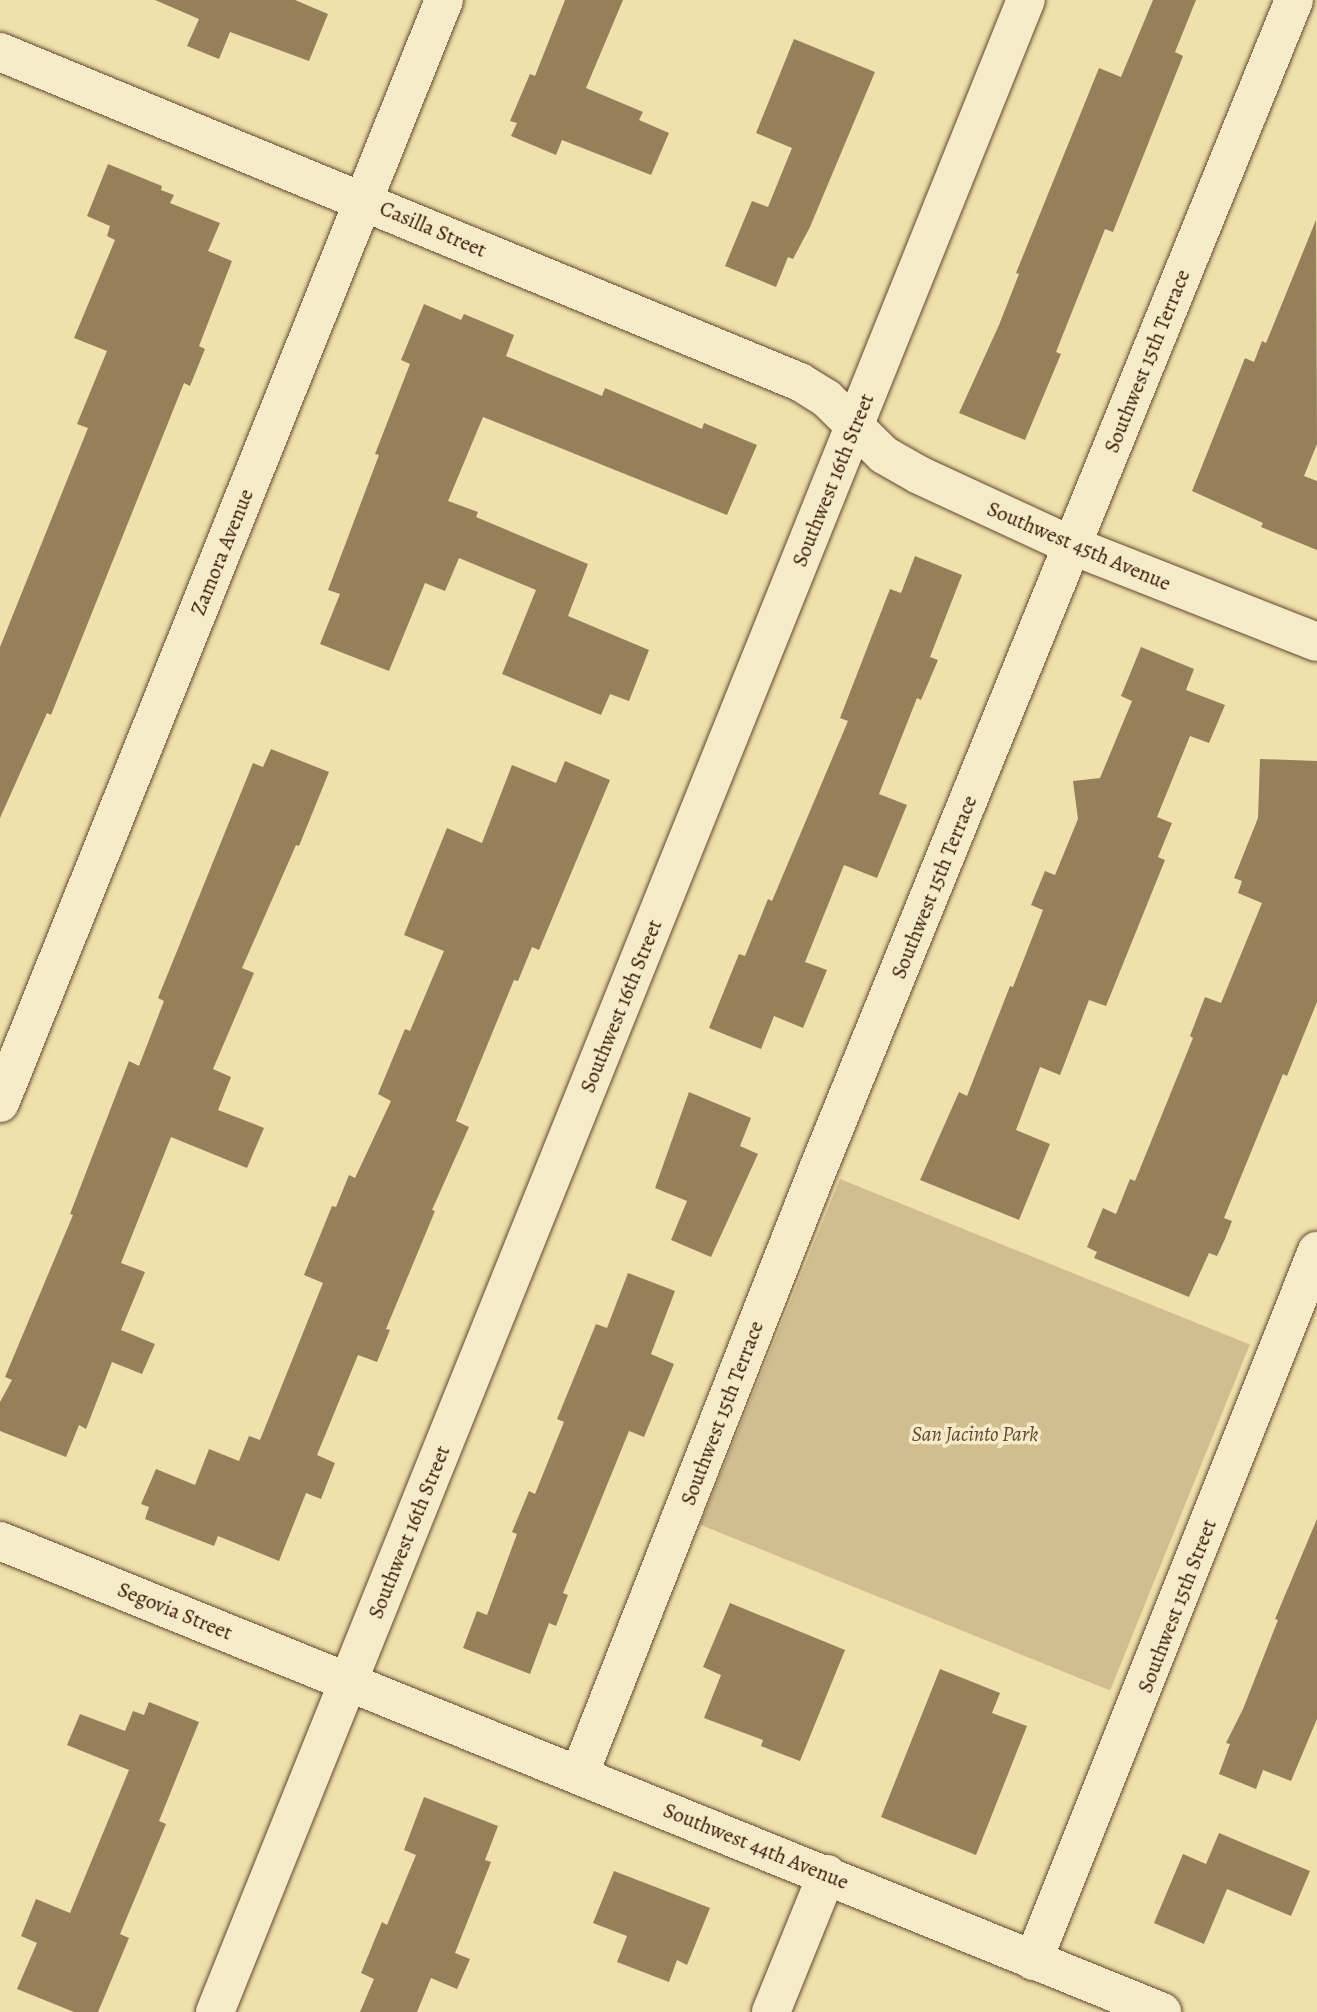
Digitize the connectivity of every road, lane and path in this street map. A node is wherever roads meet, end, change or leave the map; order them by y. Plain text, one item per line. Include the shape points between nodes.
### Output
1 (444, 0) edge
2 (1026, 0) edge
3 (1293, 0) edge
4 (0, 52) edge
5 (364, 200) junction
6 (854, 426) junction
7 (1073, 546) junction
8 (1317, 642) edge
9 (0, 1103) edge
10 (1317, 1251) edge
11 (0, 1541) edge
12 (349, 1683) junction
13 (579, 1775) junction
14 (827, 1874) junction
15 (1033, 1961) junction
16 (215, 2012) edge
17 (771, 2012) edge
18 (1162, 2012) edge

1 - 5 street, Zamora Avenue
2 - 6 street, Southwest 16th Street
3 - 7 street, Southwest 15th Terrace
4 - 5 street, Casilla Street
5 - 6 street, Casilla Street via 800,382 826,398
5 - 9 street, Zamora Avenue
6 - 7 street, Southwest 45th Avenue via 884,455 919,475
6 - 12 street, Southwest 16th Street
7 - 8 street, Southwest 45th Avenue
7 - 13 street, Southwest 15th Terrace via 818,1169
10 - 15 street, Southwest 15th Street
11 - 12 street, Segovia Street
12 - 13 street, Southwest 44th Avenue
12 - 16 street, Southwest 16th Street
13 - 14 street, Southwest 44th Avenue
14 - 15 street, Southwest 44th Avenue
14 - 17 street
15 - 18 street, Southwest 44th Avenue

